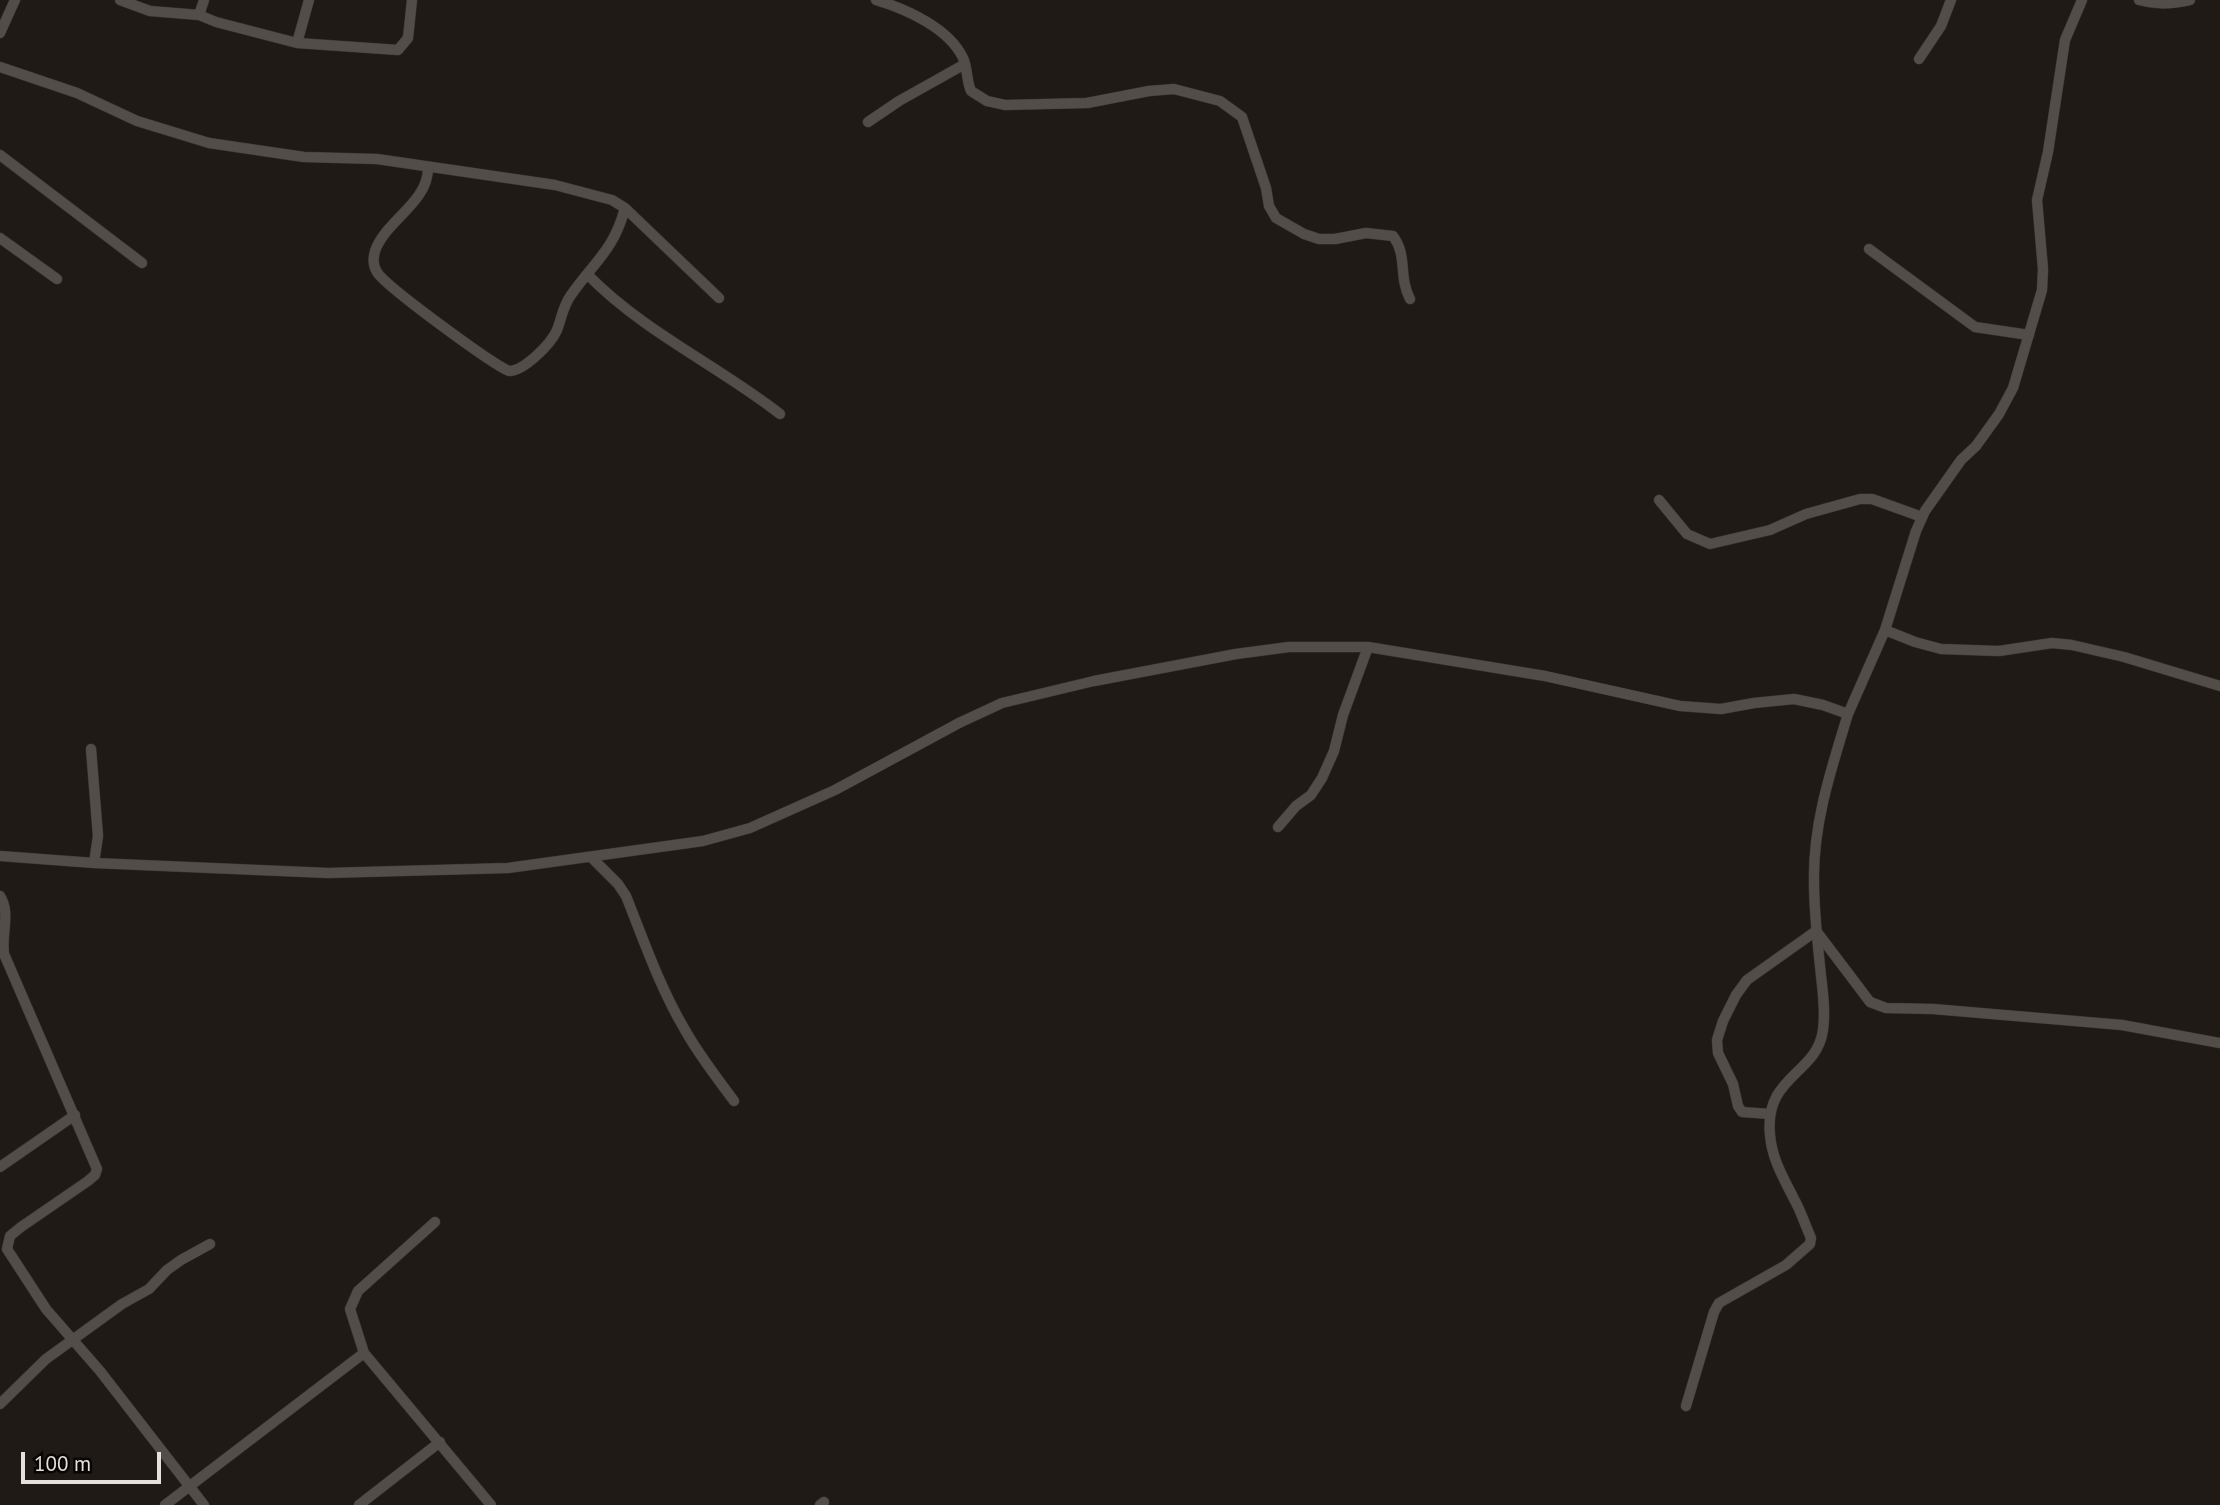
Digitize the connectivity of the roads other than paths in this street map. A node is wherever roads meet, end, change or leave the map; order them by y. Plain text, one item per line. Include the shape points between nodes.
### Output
1 (15, 0) edge
2 (120, 0) edge
3 (204, 0) edge
4 (309, 0) edge
5 (412, 0) edge
6 (1951, 0) edge
7 (2082, 0) edge
8 (2139, 0) edge
9 (2190, 0) edge
10 (882, 1) edge
11 (199, 15) junction
12 (0, 33) edge
13 (297, 43) junction
14 (1919, 59) dead end
15 (965, 64) junction
16 (0, 67) edge
17 (868, 122) dead end
18 (0, 155) edge
19 (428, 168) junction
20 (625, 208) junction
21 (0, 238) edge
22 (1868, 249) dead end
23 (142, 263) dead end
24 (588, 275) junction
25 (57, 279) dead end
26 (719, 298) dead end
27 (1410, 299) dead end
28 (2029, 335) junction
29 (780, 414) dead end
30 (1658, 500) dead end
31 (1922, 517) junction
32 (1885, 630) junction
33 (1368, 647) junction
34 (2220, 686) edge
35 (1848, 715) junction
36 (92, 749) dead end
37 (1278, 827) dead end
38 (0, 856) edge
39 (591, 857) junction
40 (94, 863) junction
41 (0, 896) edge
42 (1816, 931) junction
43 (2220, 1044) edge
44 (734, 1101) dead end
45 (1770, 1114) junction
46 (75, 1115) junction
47 (0, 1167) edge
48 (435, 1222) dead end
49 (210, 1244) dead end
50 (72, 1342) junction
51 (364, 1353) junction
52 (0, 1404) edge
53 (1686, 1406) dead end
54 (440, 1442) junction
55 (190, 1487) junction
56 (165, 1505) edge
57 (204, 1505) edge
58 (359, 1505) edge
59 (491, 1505) edge

1 - 12 street
2 - 11 street via 150,11
3 - 11 street
4 - 13 street
5 - 13 street via 408,38 398,50
6 - 14 street via 1941,26
7 - 28 street via 2065,40 2037,200 2042,290
8 - 9 street via 2156,4
10 - 15 street via 934,27 954,45
11 - 13 street
15 - 17 street
15 - 27 street via 971,91 1005,105 1087,103 1174,89 1220,101 1242,117 1276,218 1319,239 1366,233 1393,236 1402,247 1403,286
16 - 19 street via 209,144
18 - 23 street
19 - 20 street via 555,185 612,200
19 - 24 street via 428,182 379,243 373,263 397,291 503,369 515,371 547,346 564,306
20 - 24 street via 614,241
20 - 26 street
21 - 25 street
22 - 28 street via 1975,327
24 - 29 street via 611,299
28 - 31 street via 2013,388 1999,414
30 - 31 street via 1687,534 1710,544 1770,530 1860,499
31 - 32 street
32 - 34 street via 1941,649 1999,651 2052,643 2072,645
32 - 35 street
33 - 35 street via 1545,676 1680,706 1721,709 1794,699
33 - 37 street via 1322,778
33 - 39 street via 1289,647 1236,654 1002,703 835,790 750,828 703,841
35 - 42 street via 1822,800 1815,859
36 - 40 street via 98,836
38 - 40 street
39 - 40 street via 508,868 328,873
39 - 44 street via 626,896 684,1028
41 - 46 street via 6,912 5,954
42 - 43 street via 1870,1002 1886,1008 2122,1025
42 - 45 street via 1824,1005 1822,1041 1780,1087
42 - 45 street via 1747,980 1717,1040 1742,1112
45 - 53 street via 1776,1165 1796,1201 1810,1244 1786,1265 1719,1303
46 - 47 street
46 - 50 street via 94,1159 94,1175 20,1227 7,1244 30,1287
48 - 51 street via 358,1292 350,1309
49 - 50 street via 181,1260 149,1289
50 - 52 street via 46,1359
50 - 55 street
51 - 54 street
51 - 55 street
54 - 58 street
54 - 59 street
55 - 56 street
55 - 57 street

